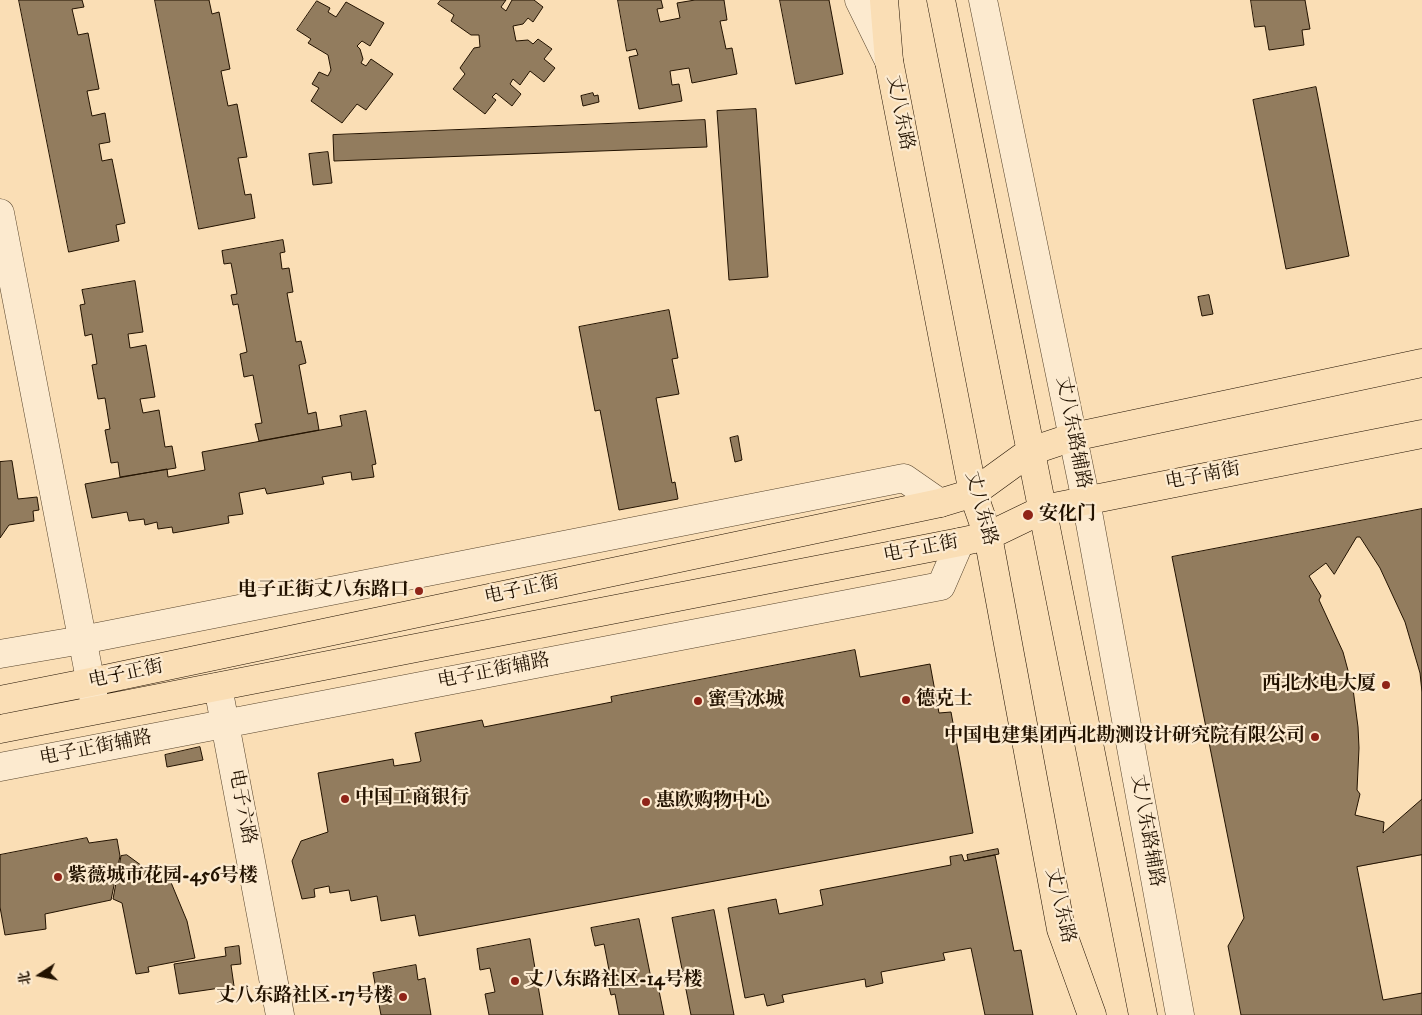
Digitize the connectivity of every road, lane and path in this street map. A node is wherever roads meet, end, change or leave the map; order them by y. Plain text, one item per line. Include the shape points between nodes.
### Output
1 (858, 0) edge
2 (884, 0) edge
3 (941, 0) edge
4 (984, 0) edge
5 (889, 61) junction
6 (0, 213) edge
7 (1422, 363) edge
8 (1422, 434) edge
9 (1073, 436) junction
10 (1031, 451) junction
11 (973, 493) junction
12 (1086, 501) junction
13 (940, 503) junction
14 (1044, 509) junction
15 (988, 536) junction
16 (960, 542) junction
17 (82, 640) junction
18 (0, 654) edge
19 (91, 682) junction
20 (218, 687) junction
21 (0, 700) edge
22 (96, 711) junction
23 (225, 723) junction
24 (0, 729) edge
25 (0, 768) edge
26 (280, 1015) edge
27 (1092, 1015) edge
28 (1143, 1015) edge
29 (1180, 1015) edge

1 - 5 street
2 - 5 main road, 丈八东路
3 - 10 main road
4 - 9 street, 丈八东路辅路
5 - 11 main road, 丈八东路
6 - 17 street
7 - 9 main road
8 - 12 main road, 电子南街
9 - 10 main road
9 - 12 street, 丈八东路辅路
10 - 11 main road, 电子正街
10 - 14 main road
11 - 13 main road, 电子正街
11 - 15 main road, 丈八东路
12 - 14 main road, 电子南街
12 - 29 street, 丈八东路辅路
13 - 17 street via 904,478
13 - 19 main road, 电子正街
14 - 15 main road, 电子南街
14 - 28 main road
15 - 16 main road, 电子正街
15 - 27 main road, 丈八东路 via 1061,929
16 - 20 main road, 电子正街
16 - 23 street, 电子正街辅路 via 941,586
17 - 18 street
17 - 19 street
19 - 21 main road, 电子正街
19 - 22 street
20 - 22 main road, 电子正街
20 - 23 street, 电子六路
22 - 24 main road, 电子正街
23 - 25 street, 电子正街辅路
23 - 26 street, 电子六路

